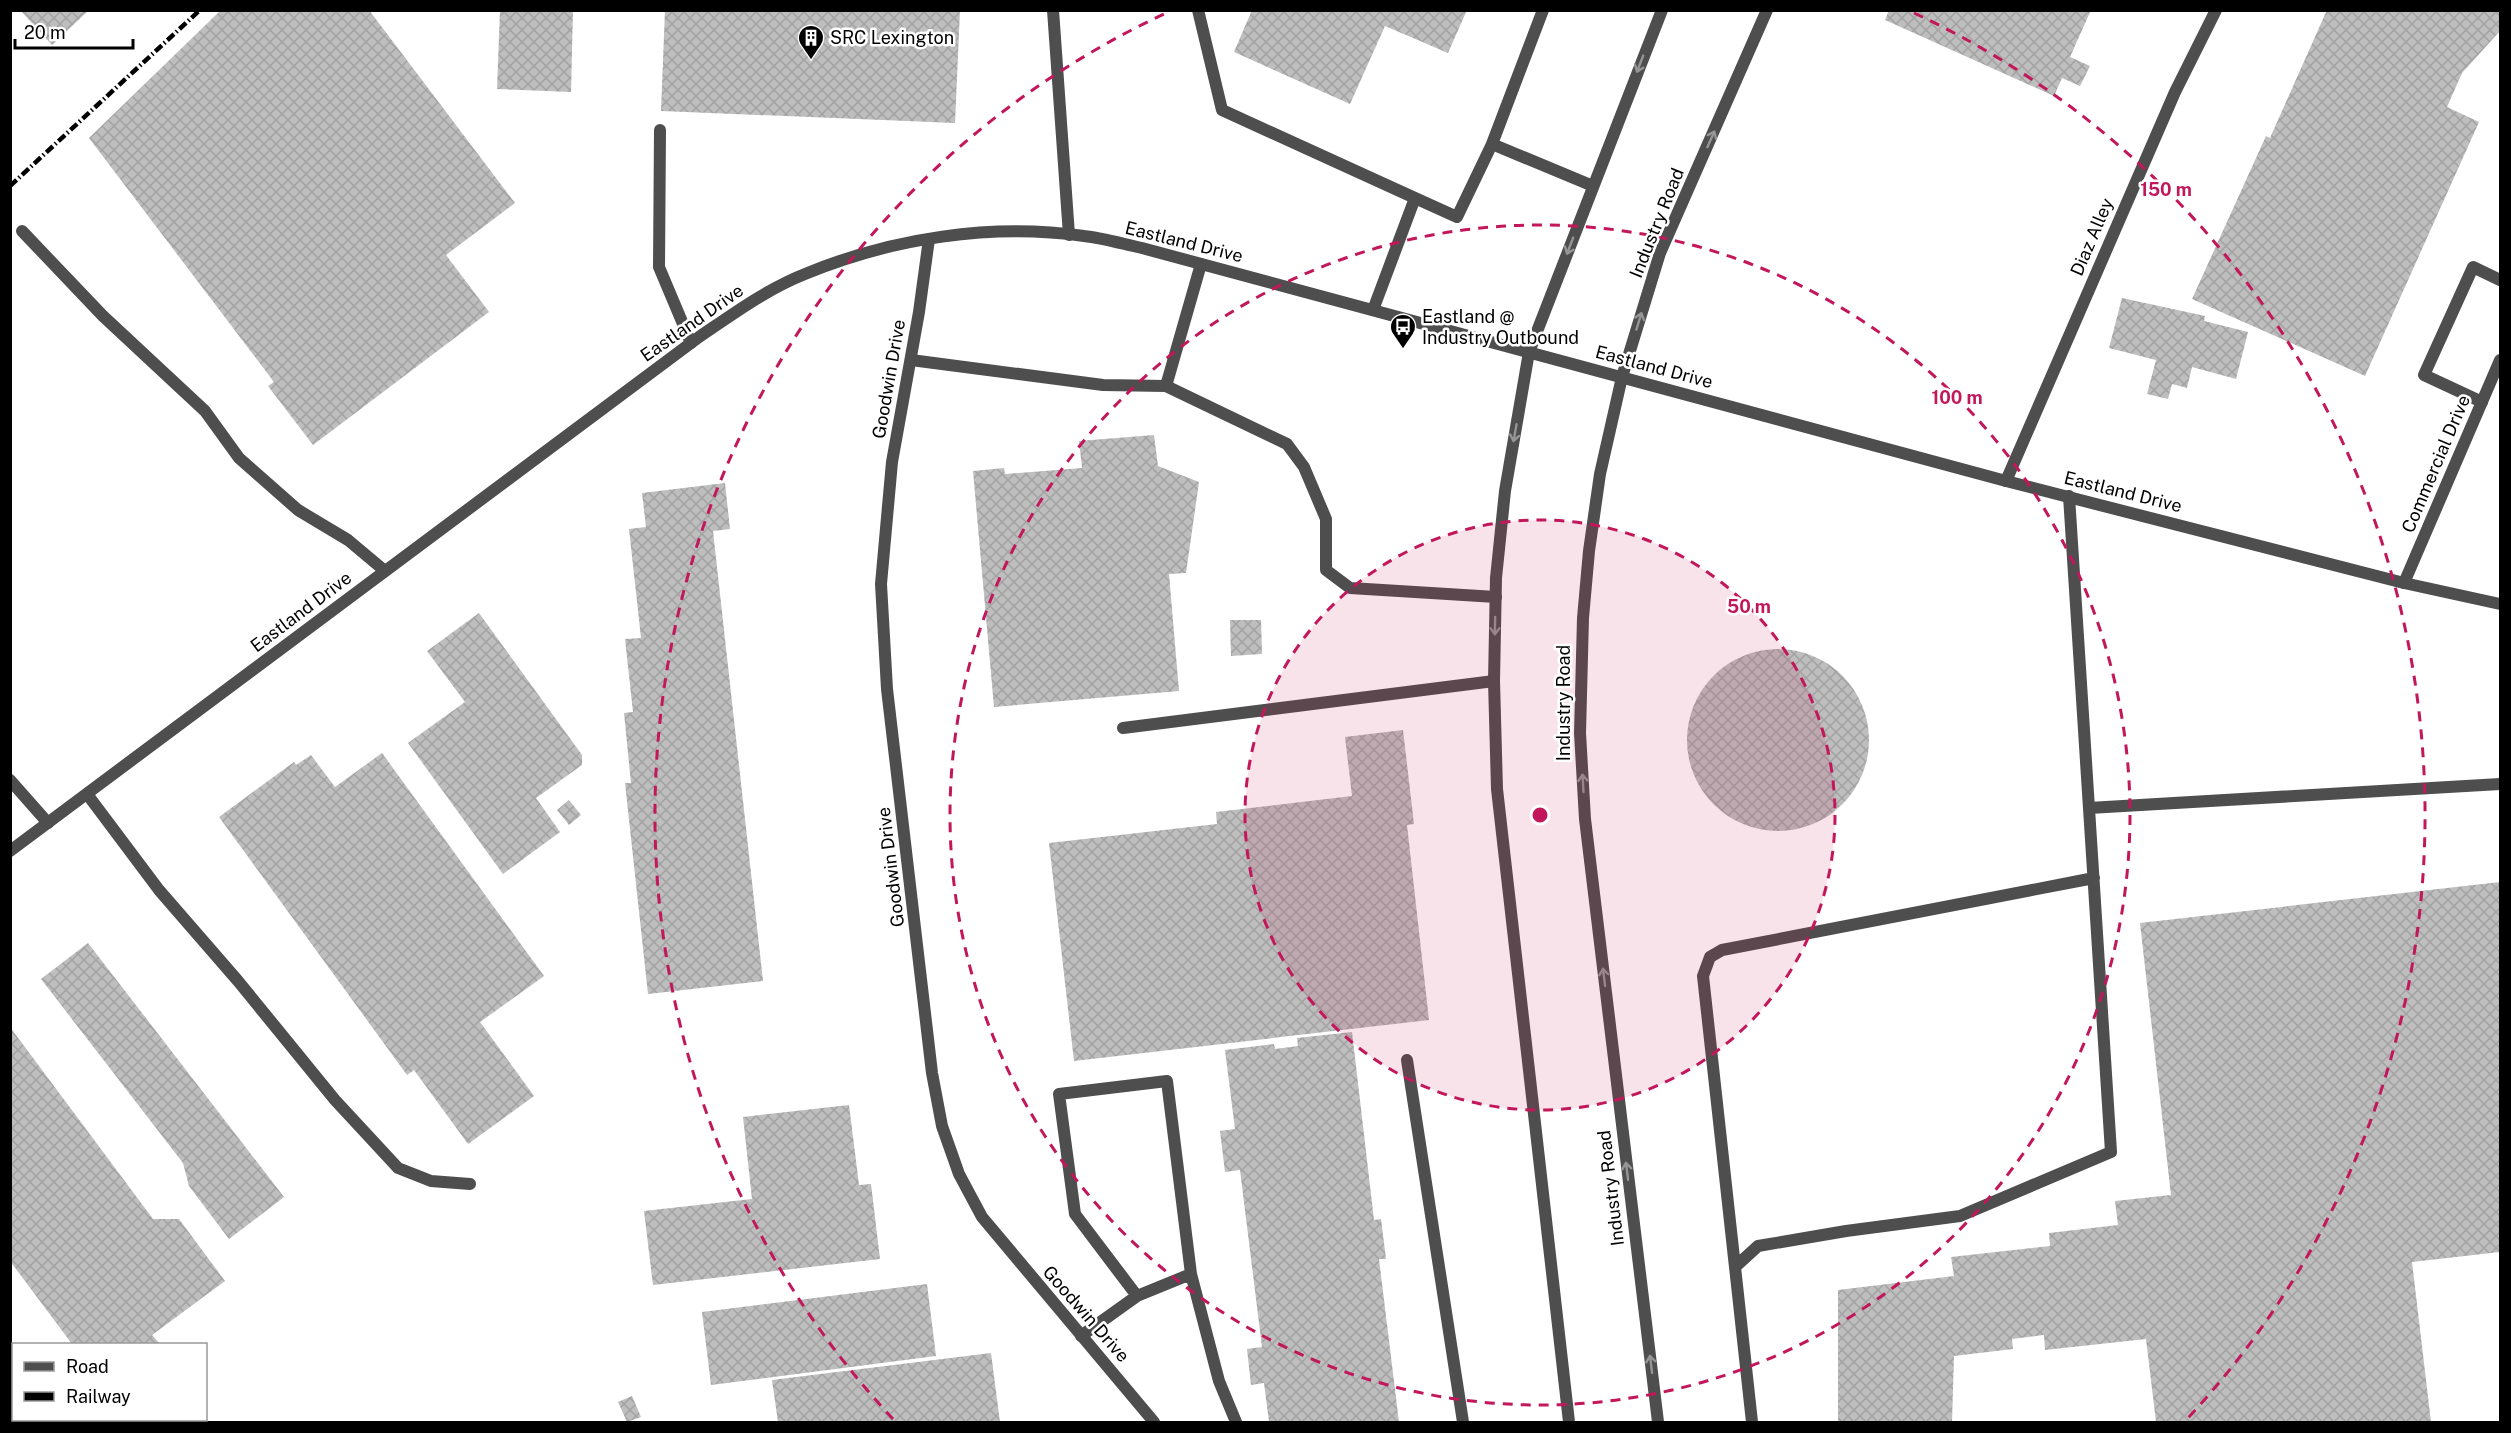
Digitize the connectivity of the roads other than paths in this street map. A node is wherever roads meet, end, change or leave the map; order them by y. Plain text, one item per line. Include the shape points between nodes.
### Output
1 (1053, 10) edge
2 (1198, 10) edge
3 (1542, 10) edge
4 (1662, 10) edge
5 (1767, 10) edge
6 (2216, 10) edge
7 (660, 130) dead end
8 (1492, 144) junction
9 (1593, 186) junction
10 (1416, 198) junction
11 (22, 231) dead end
12 (1069, 234) junction
13 (929, 239) junction
14 (1201, 264) junction
15 (2500, 280) edge
16 (1372, 310) junction
17 (692, 343) junction
18 (1529, 352) junction
19 (910, 360) junction
20 (2500, 360) edge
21 (1622, 377) junction
22 (1166, 386) junction
23 (2482, 402) junction
24 (2006, 481) junction
25 (2069, 496) junction
26 (385, 571) junction
27 (2404, 583) junction
28 (1496, 597) junction
29 (2500, 604) edge
30 (1494, 681) junction
31 (1123, 728) dead end
32 (10, 780) edge
33 (2500, 784) edge
34 (87, 794) junction
35 (2089, 808) junction
36 (48, 823) junction
37 (10, 851) edge
38 (2094, 878) junction
39 (1407, 1060) dead end
40 (470, 1184) dead end
41 (1735, 1267) junction
42 (1191, 1274) junction
43 (1137, 1296) junction
44 (1082, 1336) junction
45 (1154, 1422) edge
46 (1236, 1422) edge
47 (1463, 1422) edge
48 (1569, 1422) edge
49 (1658, 1422) edge
50 (1752, 1422) edge

1 - 12 street
2 - 10 street via 1222,110
3 - 8 street
4 -> 9 street
21 -> 5 street, Industry Road via 1660,253
6 - 24 street, Diaz Alley via 2175,92
7 - 17 street via 659,267
8 - 9 street
8 - 10 street via 1457,217
9 -> 18 street
10 - 16 street
11 - 26 street via 103,316 205,411 239,459 298,510 348,540
12 - 13 street, Eastland Drive via 982,232
12 - 14 street, Eastland Drive
13 - 17 street, Eastland Drive via 886,247 805,274 759,297
13 - 19 street, Goodwin Drive
14 - 16 street, Eastland Drive
14 - 22 street
15 - 23 street via 2473,267 2424,375
16 - 18 street, Eastland Drive
17 - 26 street, Eastland Drive
18 - 21 street, Eastland Drive
18 -> 28 street via 1505,491
19 - 22 street via 1103,385
19 - 44 street, Goodwin Drive via 892,462 881,584 887,689 932,1073 942,1126 955,1164 982,1217
20 - 23 street, Commercial Drive
21 - 24 street, Eastland Drive
49 -> 21 street, Industry Road via 1585,819 1580,733 1589,552 1600,474
22 - 28 street via 1287,444 1304,467 1326,519 1326,570 1350,588
23 - 27 street, Commercial Drive
24 - 25 street, Eastland Drive
25 - 27 street, Eastland Drive
25 - 35 street
26 - 34 street, Eastland Drive
27 - 29 street, Eastland Drive
28 -> 30 street
30 - 31 street
30 - 48 street via 1497,789
32 - 36 street
33 - 35 street
34 - 36 street, Eastland Drive
34 - 40 street via 159,890 335,1100 398,1168 431,1181
35 - 38 street
36 - 37 street, Eastland Drive
38 - 41 street via 2111,1152 1960,1216 1758,1246
38 - 41 street via 1722,950 1710,957 1703,976
39 - 47 street
41 - 50 street
42 - 43 street
42 - 43 street via 1167,1081 1059,1094 1075,1214
42 - 46 street via 1219,1381
43 - 44 street
44 - 45 street, Goodwin Drive

